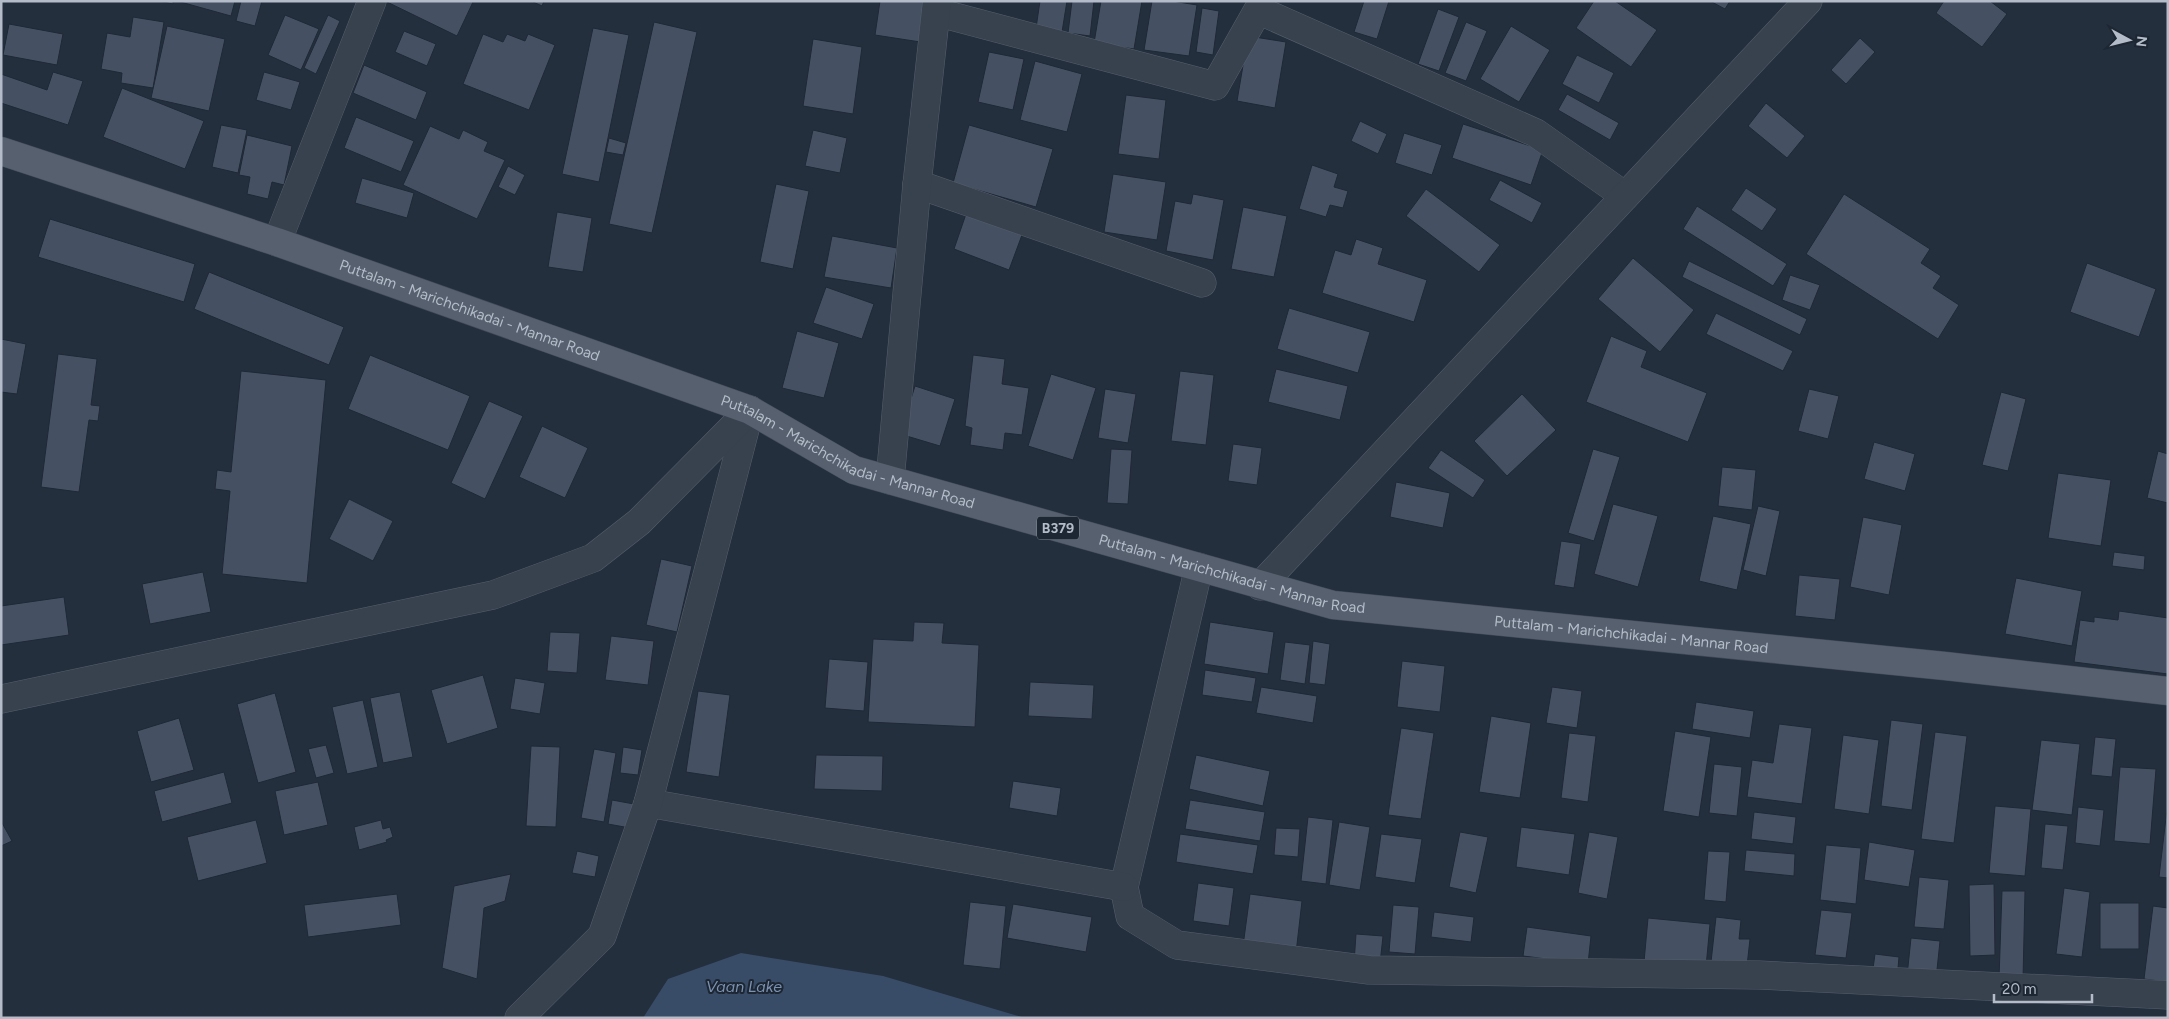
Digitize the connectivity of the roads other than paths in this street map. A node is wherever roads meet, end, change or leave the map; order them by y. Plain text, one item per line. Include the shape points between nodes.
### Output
1 (372, 1) edge
2 (1808, 1) edge
3 (936, 6) edge
4 (1, 151) edge
5 (918, 184) junction
6 (1625, 196) junction
7 (277, 242) junction
8 (1202, 283) dead end
9 (750, 410) junction
10 (890, 480) junction
11 (1199, 567) junction
12 (1260, 586) junction
13 (2168, 691) edge
14 (1, 699) edge
15 (648, 803) junction
16 (1124, 886) junction
17 (2168, 995) edge
18 (519, 1018) edge

1 - 7 street
2 - 6 street
3 - 5 street
3 - 6 street via 1215,86 1258,10 1536,133
4 - 7 main road, Puttalam - Marichchikadai - Mannar Road / B379
5 - 8 street
5 - 10 street
6 - 12 street
7 - 9 main road, Puttalam - Marichchikadai - Mannar Road / B379
9 - 10 main road, Puttalam - Marichchikadai - Mannar Road / B379 via 854,470
9 - 14 street via 639,522 593,558 493,595
9 - 15 street
10 - 11 main road, Puttalam - Marichchikadai - Mannar Road / B379
11 - 12 main road, Puttalam - Marichchikadai - Mannar Road / B379
11 - 16 street
12 - 13 main road, Puttalam - Marichchikadai - Mannar Road / B379 via 1333,605
15 - 16 street
15 - 18 street via 602,936
16 - 17 street via 1130,916 1177,945 1369,970 1759,975

